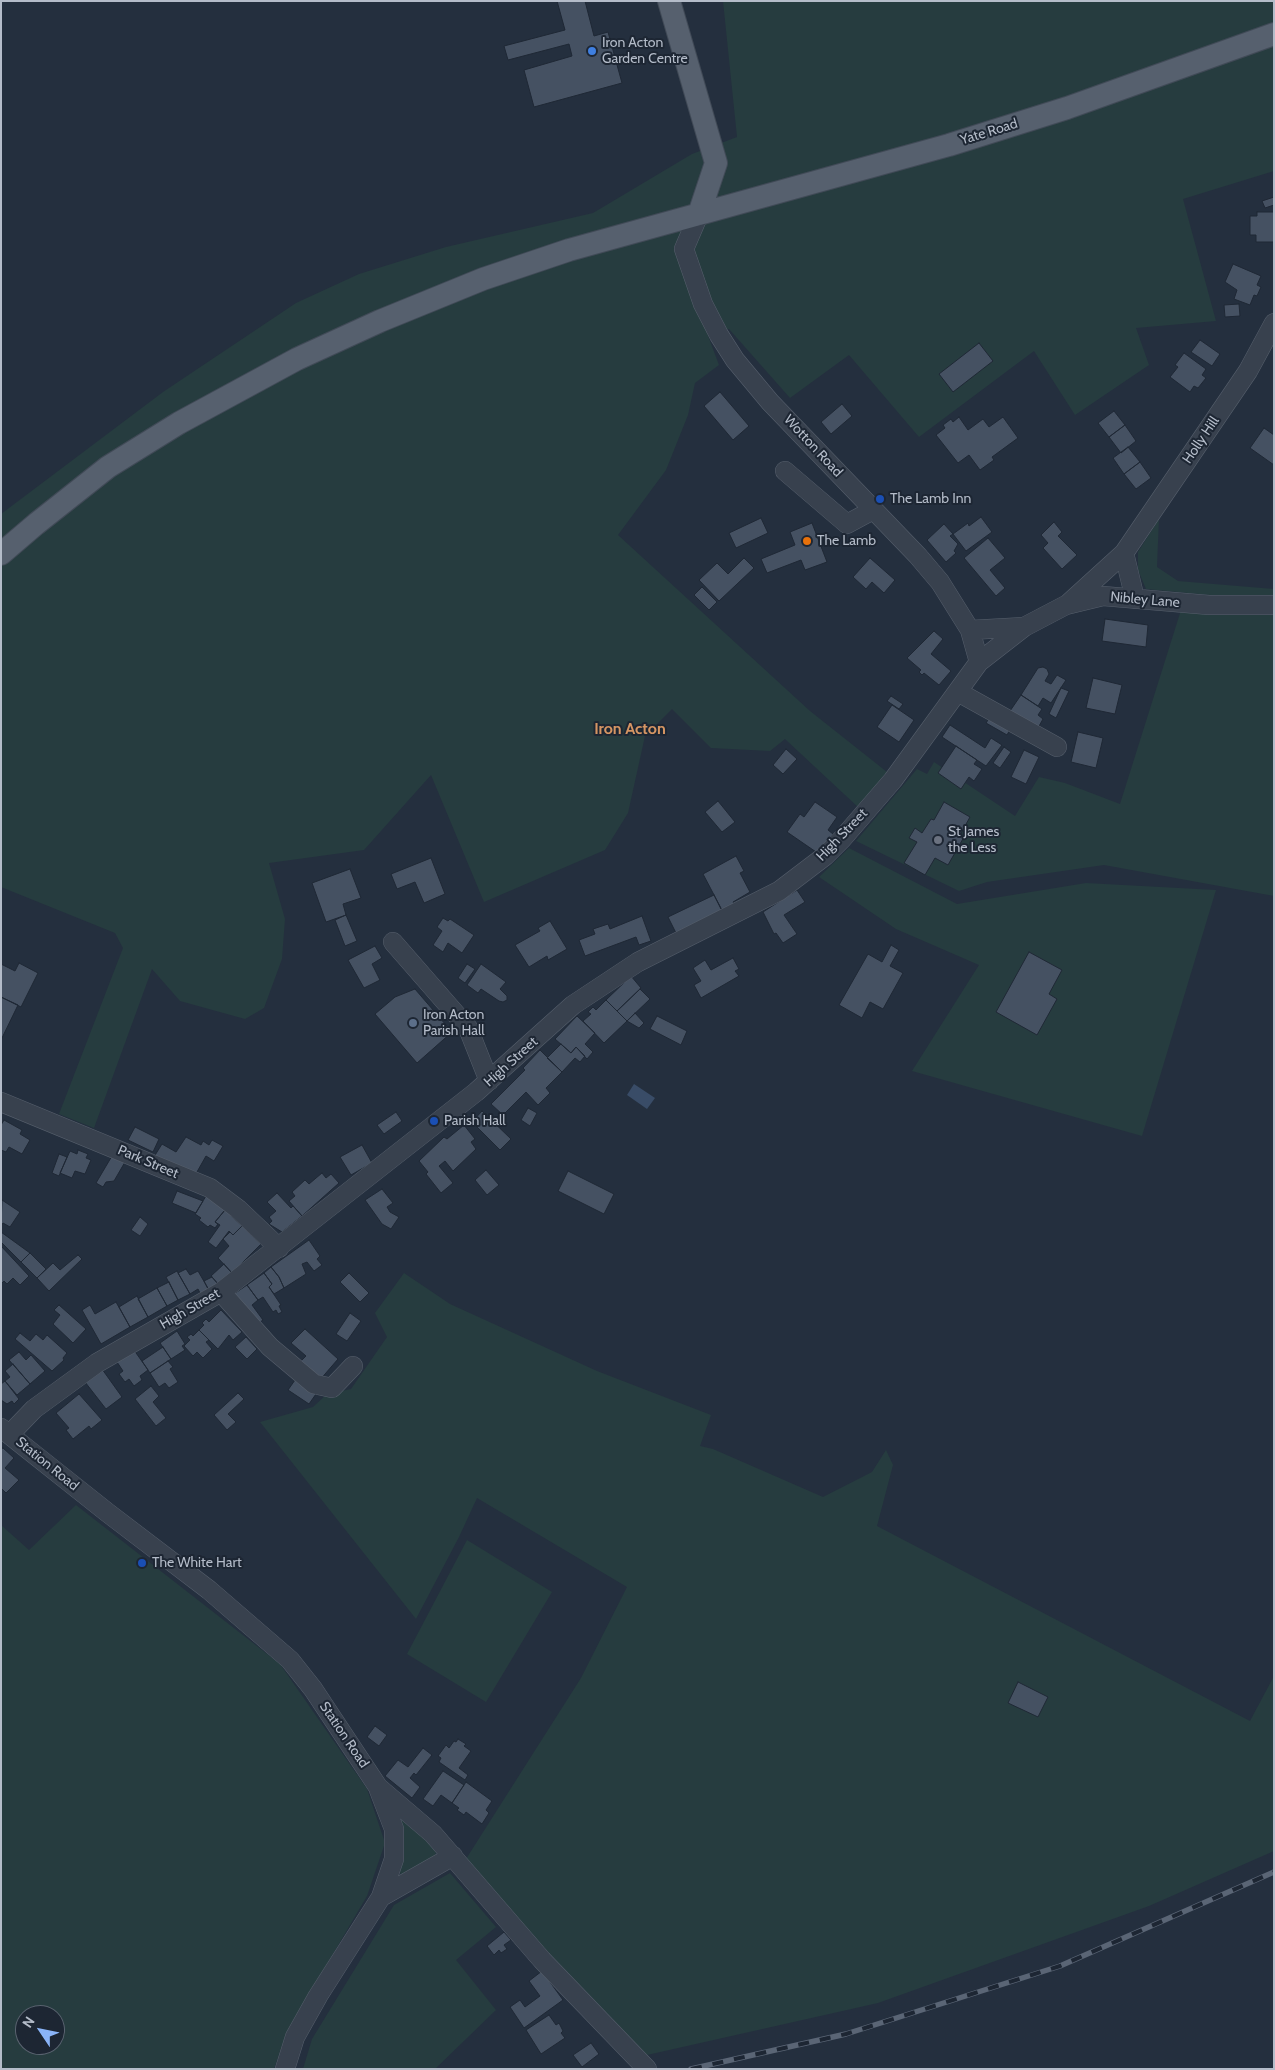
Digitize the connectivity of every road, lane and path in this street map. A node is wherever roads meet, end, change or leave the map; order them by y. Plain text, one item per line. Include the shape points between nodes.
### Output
1 (669, 1) edge
2 (1274, 34) edge
3 (700, 214) junction
4 (1274, 324) edge
5 (785, 471) dead end
6 (874, 510) junction
7 (1124, 553) junction
8 (1, 554) edge
9 (1135, 599) junction
10 (1066, 605) junction
11 (1274, 605) edge
12 (1024, 627) junction
13 (970, 630) junction
14 (979, 662) junction
15 (958, 692) junction
16 (1057, 746) dead end
17 (393, 942) dead end
18 (489, 1081) junction
19 (1, 1102) edge
20 (279, 1248) junction
21 (221, 1292) junction
22 (354, 1366) dead end
23 (6, 1431) edge
24 (378, 1787) junction
25 (453, 1856) junction
26 (381, 1897) junction
27 (285, 2069) edge
28 (647, 2069) edge

1 - 3 main road via 716,163
2 - 3 main road, Yate Road via 1066,108 949,145
3 - 6 street, Wotton Road via 684,249 703,304 719,335 770,402
3 - 8 main road, Yate Road via 569,250 483,279 296,359 194,414 108,467
4 - 7 street, Holly Hill via 1248,371
5 - 6 street via 847,524
6 - 13 street, Wotton Road via 940,582
7 - 9 street
7 - 10 street, Holly Hill
9 - 10 street, Nibley Lane via 1103,596
9 - 11 street, Nibley Lane via 1209,605
10 - 12 street, Nibley Lane
12 - 13 street, Nibley Lane
12 - 14 street, Nibley Lane
13 - 14 street, Wotton Road
14 - 15 street, High Street
15 - 16 street
15 - 18 street, High Street via 893,780 825,856 779,891 638,962 573,1005
17 - 18 street via 468,1028
18 - 20 street, High Street
19 - 20 street, Park Street via 210,1188 238,1209
20 - 21 street, High Street
21 - 22 street via 270,1347 314,1384 332,1388
21 - 23 street, High Street via 97,1363
23 - 24 street, Station Road via 209,1590 290,1660
24 - 25 street, Station Road via 433,1834
24 - 26 street via 394,1829 394,1859
25 - 26 street
25 - 28 street, Station Road via 542,1960
26 - 27 street via 313,2004 295,2037

